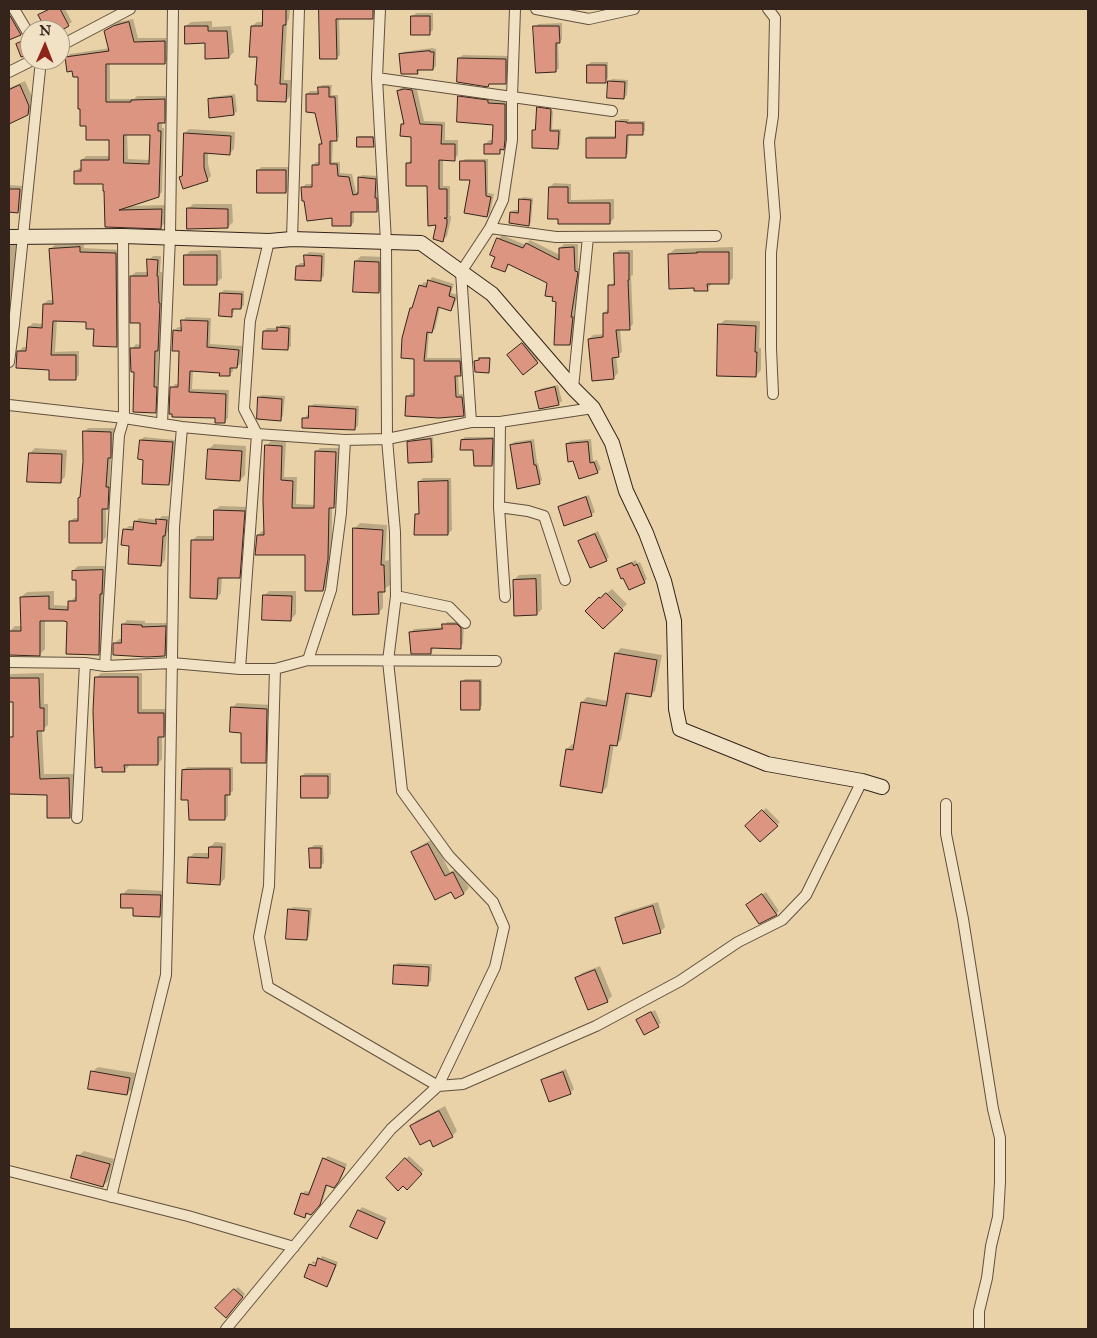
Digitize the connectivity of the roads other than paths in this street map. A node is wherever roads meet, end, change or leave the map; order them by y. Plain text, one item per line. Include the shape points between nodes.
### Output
1 (14, 9) edge
2 (130, 9) edge
3 (173, 9) edge
4 (299, 9) edge
5 (380, 9) edge
6 (514, 9) edge
7 (536, 9) edge
8 (634, 9) edge
9 (768, 9) edge
10 (21, 20) edge
11 (70, 41) edge
12 (40, 70) edge
13 (377, 78) junction
14 (512, 97) junction
15 (612, 111) dead end
16 (490, 228) junction
17 (124, 236) junction
18 (716, 236) dead end
19 (15, 237) edge
20 (170, 237) junction
21 (588, 237) junction
22 (292, 239) junction
23 (269, 241) junction
24 (386, 242) junction
25 (462, 272) junction
26 (9, 362) edge
27 (573, 388) junction
28 (773, 394) dead end
29 (9, 405) edge
30 (593, 408) junction
31 (124, 418) junction
32 (471, 422) junction
33 (500, 422) junction
34 (162, 423) junction
35 (182, 427) junction
36 (257, 434) junction
37 (387, 439) junction
38 (345, 440) junction
39 (499, 507) junction
40 (564, 580) dead end
41 (396, 596) junction
42 (505, 597) dead end
43 (465, 623) dead end
44 (308, 660) junction
45 (388, 661) junction
46 (496, 661) dead end
47 (9, 662) edge
48 (85, 663) junction
49 (172, 663) junction
50 (104, 666) junction
51 (240, 669) junction
52 (275, 669) junction
53 (862, 781) junction
54 (882, 787) dead end
55 (946, 804) dead end
56 (77, 818) dead end
57 (438, 1086) junction
58 (9, 1171) edge
59 (111, 1197) junction
60 (294, 1247) junction
61 (226, 1329) edge
62 (979, 1329) edge

1 - 10 street
2 - 11 street
3 - 20 street
4 - 22 street
5 - 13 street
6 - 14 street
7 - 8 street via 589,19
9 - 28 street via 775,18 773,116 769,142 775,217 771,253
12 - 19 street
13 - 14 street
13 - 24 street
14 - 15 street
14 - 16 street via 512,140 503,200
16 - 21 street via 556,238
16 - 25 street
17 - 19 street
17 - 20 street
17 - 31 street
18 - 21 street
19 - 26 street via 14,324
20 - 23 street
20 - 34 street
21 - 27 street
22 - 23 street
22 - 24 street
23 - 36 street via 250,322 244,409
24 - 25 street via 421,242
24 - 37 street
25 - 27 street via 492,294
25 - 32 street
27 - 30 street
29 - 31 street
30 - 33 street
30 - 53 street via 612,443 626,490 664,581 674,621 676,709 680,729 767,764
31 - 34 street
31 - 50 street via 119,435
32 - 33 street
32 - 37 street
33 - 39 street
34 - 35 street
35 - 36 street
35 - 49 street via 174,528
36 - 38 street
36 - 51 street
37 - 38 street
37 - 41 street via 395,532
38 - 44 street via 341,513 331,590
39 - 40 street via 544,516
39 - 42 street
41 - 43 street via 449,607
41 - 45 street
44 - 45 street
44 - 52 street
45 - 46 street
45 - 57 street via 402,791 449,856 493,902 504,927 495,967
47 - 48 street
48 - 50 street
48 - 56 street
49 - 50 street
49 - 51 street
49 - 59 street via 166,975
51 - 52 street
52 - 57 street via 269,886 259,936 268,987
53 - 54 street
53 - 57 street via 806,895 782,920 738,942 680,980 596,1026 464,1084
55 - 62 street via 946,834 1000,1138 998,1217 979,1311
57 - 60 street via 392,1129
58 - 59 street
59 - 60 street
60 - 61 street

